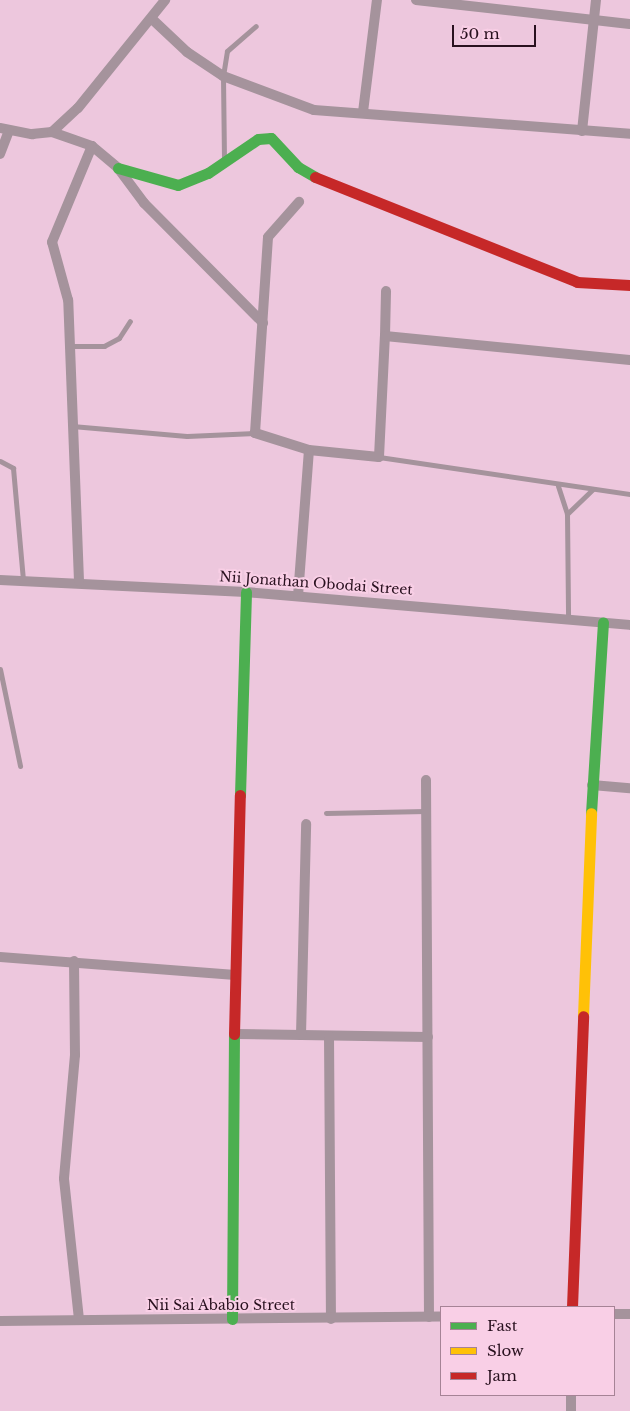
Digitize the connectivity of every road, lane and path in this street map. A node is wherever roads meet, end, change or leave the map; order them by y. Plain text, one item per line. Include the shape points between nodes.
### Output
1 (165, 0) edge
2 (377, 0) edge
3 (416, 0) edge
4 (596, 0) edge
5 (152, 19) junction
6 (593, 21) junction
7 (630, 24) edge
8 (256, 26) dead end
9 (223, 76) junction
10 (363, 112) junction
11 (4, 129) edge
12 (582, 131) junction
13 (52, 132) junction
14 (630, 134) edge
15 (92, 146) junction
16 (0, 154) edge
17 (224, 160) junction
18 (118, 168) junction
19 (299, 202) dead end
20 (630, 285) edge
21 (386, 291) dead end
22 (130, 321) dead end
23 (263, 323) junction
24 (385, 336) junction
25 (70, 346) junction
26 (630, 360) edge
27 (71, 426) junction
28 (255, 433) junction
29 (309, 450) junction
30 (379, 457) junction
31 (0, 461) edge
32 (558, 486) junction
33 (592, 490) junction
34 (630, 494) edge
35 (568, 514) junction
36 (0, 580) edge
37 (23, 580) junction
38 (79, 581) junction
39 (246, 592) junction
40 (298, 596) junction
41 (568, 618) junction
42 (603, 622) junction
43 (630, 625) edge
44 (0, 668) edge
45 (20, 766) dead end
46 (426, 780) dead end
47 (592, 785) junction
48 (630, 788) edge
49 (427, 811) junction
50 (326, 813) dead end
51 (306, 824) dead end
52 (0, 957) edge
53 (74, 961) junction
54 (235, 975) junction
55 (236, 1034) junction
56 (301, 1035) junction
57 (328, 1036) junction
58 (428, 1037) junction
59 (572, 1306) edge
60 (615, 1314) edge
61 (630, 1314) edge
62 (440, 1316) edge
63 (429, 1317) junction
64 (79, 1319) junction
65 (331, 1319) junction
66 (232, 1320) junction
67 (0, 1321) edge
68 (571, 1396) edge
69 (571, 1411) edge

1 - 5 street
2 - 10 street
3 - 6 street
4 - 6 street
5 - 9 street via 187,52
5 - 13 street via 78,108
6 - 7 street
6 - 12 street
8 - 9 lane via 227,51
9 - 10 street via 314,110
9 - 17 lane
10 - 12 street
11 - 13 street
11 - 16 street
12 - 14 street
13 - 15 street
15 - 18 street
15 - 25 street via 52,242 68,300
17 - 18 street via 208,173 178,185
17 - 20 street via 258,139 271,138 298,167 331,184 577,282
18 - 23 street via 144,203
19 - 23 street via 268,237
21 - 24 street
22 - 25 lane via 119,338 104,346
23 - 28 street
24 - 26 street
24 - 30 street
25 - 27 street
27 - 28 lane via 187,436
27 - 38 street
28 - 29 street
29 - 30 street
29 - 40 street
30 - 32 lane
31 - 37 lane via 13,468
32 - 33 lane
32 - 35 lane
33 - 34 lane
33 - 35 lane
35 - 41 lane
36 - 37 street, Nii Jonathan Obodai Street
37 - 38 street, Nii Jonathan Obodai Street
38 - 39 street, Nii Jonathan Obodai Street
39 - 40 street, Nii Jonathan Obodai Street
39 - 54 street
40 - 41 street, Nii Jonathan Obodai Street
41 - 42 street, Nii Jonathan Obodai Street
42 - 43 street, Nii Jonathan Obodai Street
42 - 47 street
44 - 45 lane
46 - 49 street
47 - 48 street
47 - 59 street
49 - 50 lane
49 - 58 street
51 - 56 street
52 - 53 street
53 - 54 street
53 - 64 street via 75,1055 64,1180
54 - 55 street
55 - 56 street
55 - 66 street
56 - 57 street
57 - 58 street
57 - 65 street
58 - 63 street
60 - 61 street
62 - 63 street, Nii Sai Ababio Street
63 - 65 street, Nii Sai Ababio Street
64 - 66 street, Nii Sai Ababio Street
64 - 67 street, Nii Sai Ababio Street
65 - 66 street, Nii Sai Ababio Street
68 - 69 street

